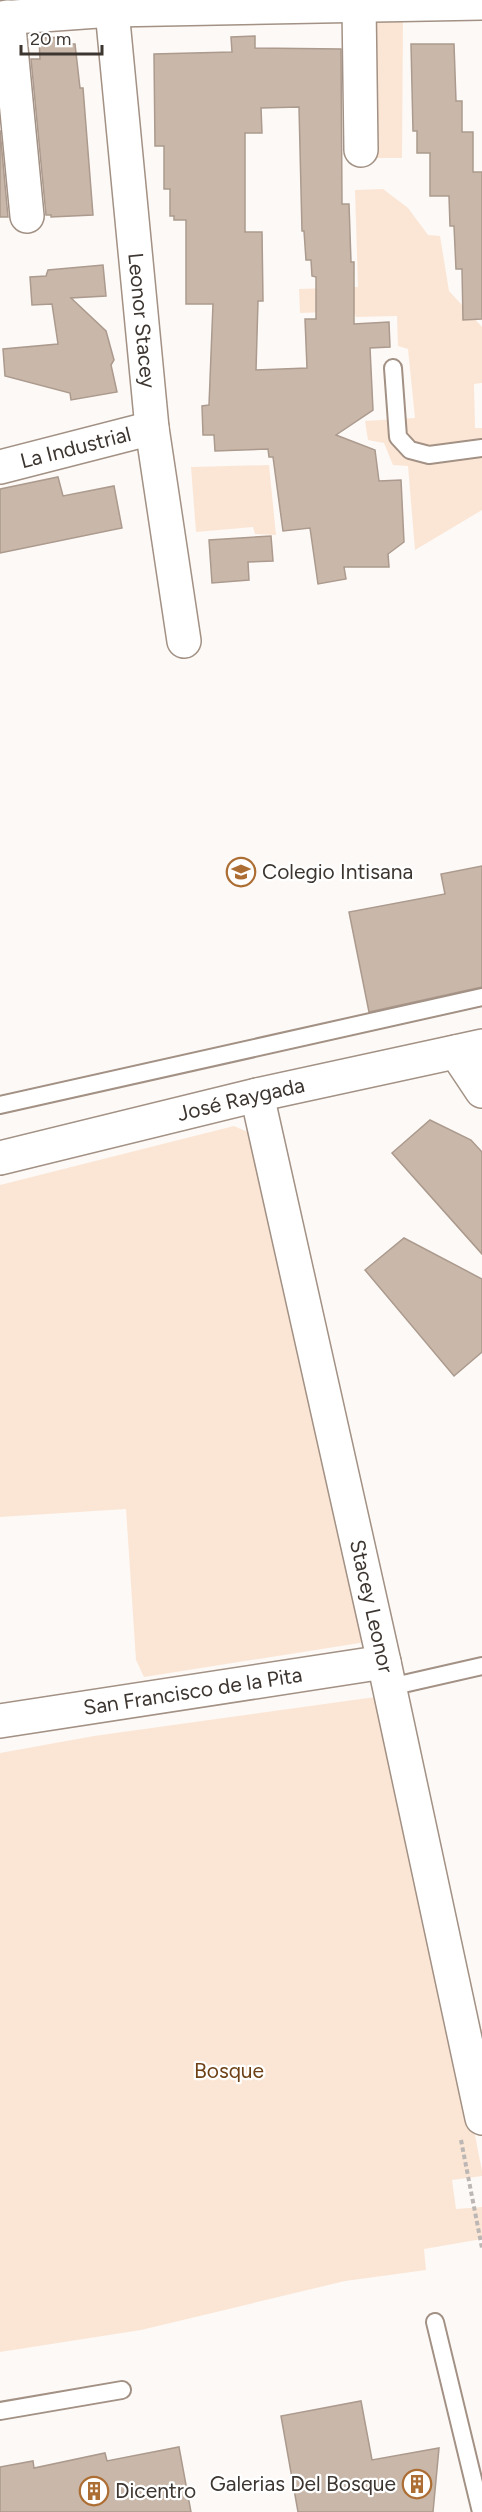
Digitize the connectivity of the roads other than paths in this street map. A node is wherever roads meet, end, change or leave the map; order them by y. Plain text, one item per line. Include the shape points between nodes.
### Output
1 (482, 3) edge
2 (112, 5) edge
3 (359, 5) junction
4 (4, 18) edge
5 (361, 150) dead end
6 (27, 216) dead end
7 (393, 368) dead end
8 (152, 428) junction
9 (482, 448) edge
10 (0, 467) edge
11 (183, 641) dead end
12 (482, 997) edge
13 (469, 1049) edge
14 (482, 1091) edge
15 (257, 1095) junction
16 (0, 1105) edge
17 (0, 1158) edge
18 (482, 1666) edge
19 (387, 1674) junction
20 (0, 1721) edge
21 (482, 2118) edge
22 (435, 2322) dead end
23 (122, 2390) dead end
24 (0, 2411) edge
25 (481, 2512) edge

1 - 3 street
2 - 3 street
2 - 4 street
2 - 8 street, Leonor Stacey
3 - 5 street
4 - 6 street
7 - 9 lane via 398,437 410,450 429,455
8 - 10 street, La Industrial
8 - 11 street, Leonor Stacey
12 - 16 lane
13 - 14 street
13 - 15 street, José Raygada
15 - 17 street, José Raygada
15 - 19 street, Stacey Leonor
18 - 19 lane
19 - 20 street, San Francisco de la Pita
19 - 21 street, Stacey Leonor
22 - 25 lane
23 - 24 lane

